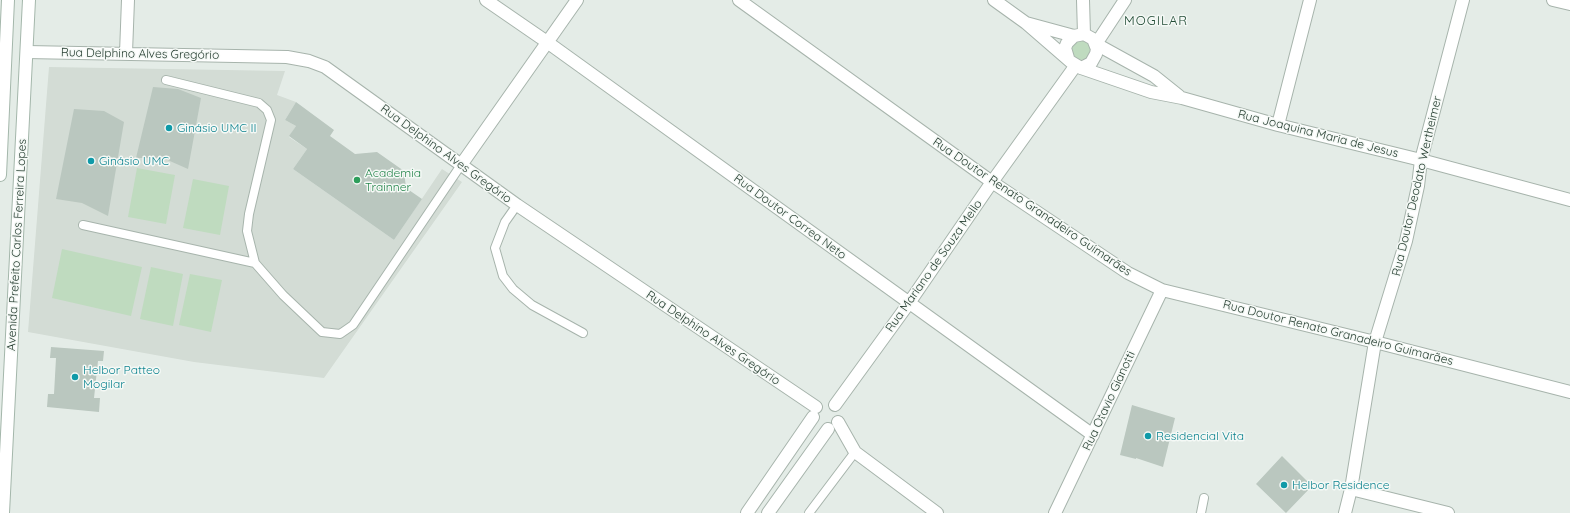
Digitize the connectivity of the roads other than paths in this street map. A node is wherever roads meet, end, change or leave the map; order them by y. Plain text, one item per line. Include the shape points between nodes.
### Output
1 (8, 0) edge
2 (29, 0) edge
3 (128, 0) edge
4 (486, 0) edge
5 (577, 0) edge
6 (739, 0) edge
7 (994, 0) edge
8 (1083, 0) edge
9 (1125, 0) edge
10 (1310, 0) edge
11 (1463, 0) edge
12 (1553, 0) edge
13 (1570, 4) edge
14 (1026, 23) junction
15 (1079, 35) junction
16 (547, 42) junction
17 (1096, 44) junction
18 (27, 52) junction
19 (126, 53) junction
20 (1074, 64) junction
21 (2, 77) edge
22 (166, 80) dead end
23 (1182, 98) junction
24 (1278, 125) junction
25 (1421, 160) junction
26 (460, 165) junction
27 (0, 175) edge
28 (992, 182) junction
29 (1570, 200) edge
30 (517, 205) junction
31 (83, 225) dead end
32 (255, 263) junction
33 (1162, 290) junction
34 (910, 303) junction
35 (583, 333) dead end
36 (1375, 342) junction
37 (1570, 392) edge
38 (835, 405) junction
39 (815, 412) junction
40 (833, 425) junction
41 (1093, 434) junction
42 (855, 452) junction
43 (1351, 489) junction
44 (1204, 498) dead end
45 (2, 513) edge
46 (746, 513) edge
47 (768, 513) edge
48 (809, 513) edge
49 (937, 513) edge
50 (1055, 513) edge
51 (1201, 513) edge
52 (1345, 513) edge
53 (1448, 513) edge

1 - 21 street, Avenida Prefeito Carlos Ferreira Lopes
2 - 18 street, Avenida Prefeito Carlos Ferreira Lopes
3 - 19 street
4 - 16 street, Rua Doutor Correa Neto
5 - 16 street
6 - 28 street, Rua Doutor Renato Granadeiro Guimarães
7 - 14 street
8 - 15 street
9 - 17 street
10 - 24 street
11 - 25 street, Rua Doutor Deodato Wertheimer
12 - 13 street
14 - 15 street
14 - 20 street
15 - 17 street via 1093,39
15 - 20 street via 1067,43 1065,48
16 - 26 street
16 - 34 street, Rua Doutor Correa Neto
17 - 20 street via 1094,59
17 - 23 street, Rua Joaquina Maria de Jesus via 1154,76
18 - 19 street, Rua Delphino Alves Gregório
18 - 45 street, Avenida Prefeito Carlos Ferreira Lopes
19 - 26 street, Rua Delphino Alves Gregório via 287,57 309,61 326,67
20 - 23 street, Rua Joaquina Maria de Jesus via 1151,92
20 - 28 street, Rua Mariano de Souza Mello
21 - 27 street, Avenida Prefeito Carlos Ferreira Lopes
22 - 32 lane via 259,103 267,110 271,120 247,232
23 - 24 street, Rua Joaquina Maria de Jesus
24 - 25 street, Rua Joaquina Maria de Jesus
25 - 29 street, Rua Joaquina Maria de Jesus
25 - 36 street, Rua Doutor Deodato Wertheimer via 1406,241
26 - 30 street, Rua Delphino Alves Gregório
26 - 32 lane via 353,325 340,334 322,332 283,295
28 - 33 street, Rua Doutor Renato Granadeiro Guimarães via 1128,273
28 - 34 street, Rua Mariano de Souza Mello
30 - 35 lane via 504,222 494,248 504,276 512,289 532,305
30 - 39 street, Rua Delphino Alves Gregório
31 - 32 lane
33 - 36 street, Rua Doutor Renato Granadeiro Guimarães
33 - 41 street, Rua Otavio Gianotti
34 - 38 street, Rua Mariano de Souza Mello
34 - 41 street, Rua Doutor Correa Neto
36 - 37 street, Rua Doutor Renato Granadeiro Guimarães
36 - 43 street, Rua Doutor Deodato Wertheimer
38 - 39 street via 825,402 820,404
38 - 40 street via 840,413
39 - 40 street via 818,426
39 - 46 street
40 - 42 street
40 - 47 street
41 - 50 street, Rua Otavio Gianotti
42 - 48 lane
42 - 49 street
43 - 52 street, Rua Doutor Deodato Wertheimer
43 - 53 street
44 - 51 lane

